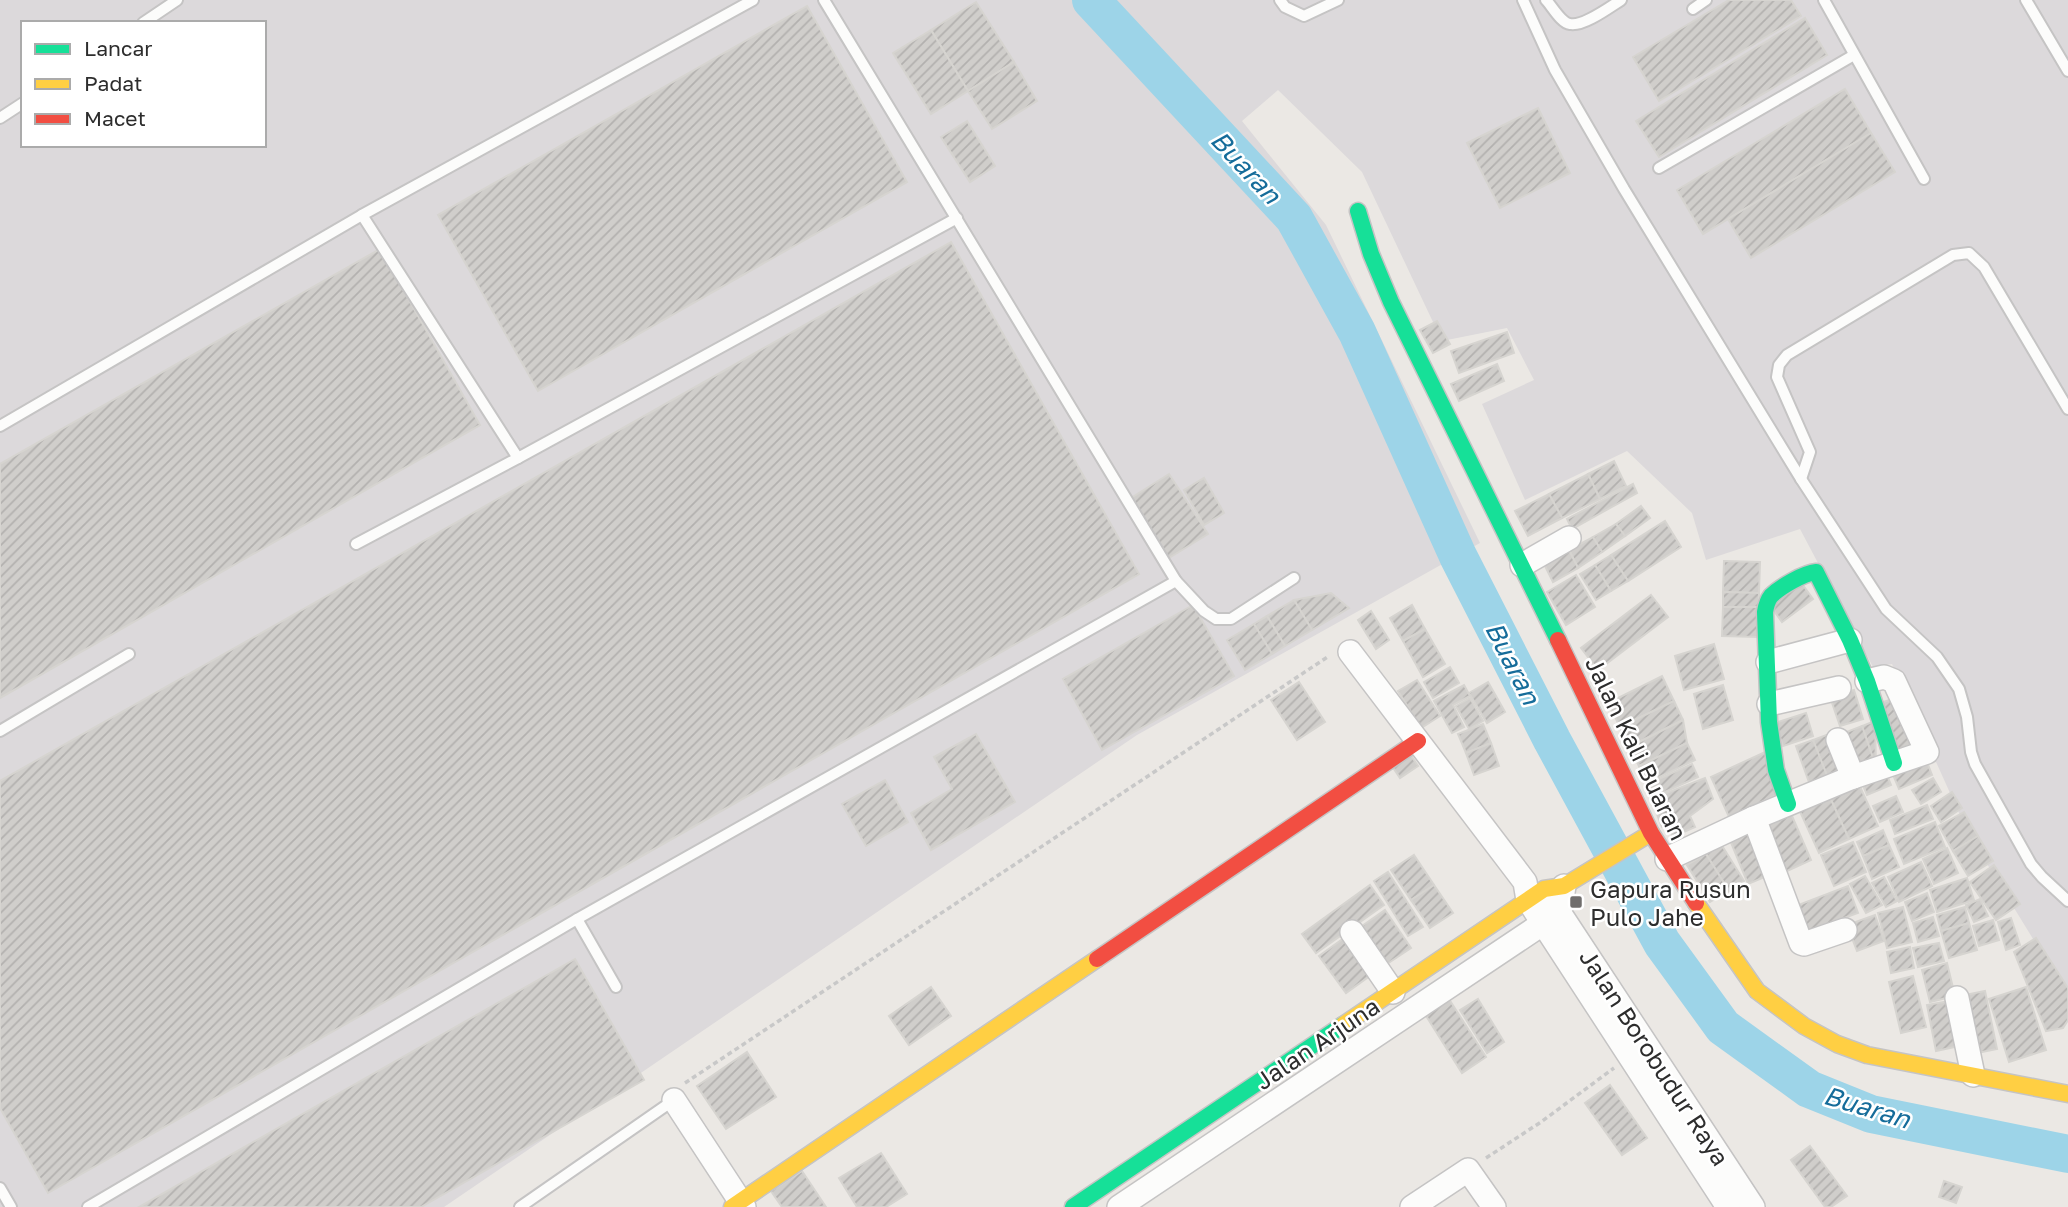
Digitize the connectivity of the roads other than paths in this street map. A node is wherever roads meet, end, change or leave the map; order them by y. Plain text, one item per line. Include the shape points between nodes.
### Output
1 (177, 0) edge
2 (753, 0) edge
3 (824, 0) edge
4 (1280, 0) edge
5 (1338, 0) edge
6 (1522, 0) edge
7 (1546, 0) edge
8 (1621, 0) edge
9 (1706, 0) edge
10 (1824, 0) edge
11 (2026, 0) edge
12 (1693, 9) dead end
13 (146, 21) edge
14 (1854, 55) junction
15 (2068, 71) edge
16 (21, 104) edge
17 (0, 118) edge
18 (1659, 168) dead end
19 (1924, 179) dead end
20 (1358, 211) dead end
21 (362, 215) junction
22 (957, 218) junction
23 (2068, 409) edge
24 (0, 426) edge
25 (518, 458) junction
26 (1801, 479) junction
27 (1569, 538) dead end
28 (356, 544) dead end
29 (1522, 565) junction
30 (1294, 579) dead end
31 (1176, 581) junction
32 (1850, 640) junction
33 (1350, 652) road end
34 (129, 654) dead end
35 (1768, 662) junction
36 (1867, 681) junction
37 (1839, 688) dead end
38 (1769, 704) junction
39 (0, 731) edge
40 (1838, 740) dead end
41 (1418, 741) junction
42 (1894, 763) junction
43 (1853, 777) junction
44 (1788, 804) junction
45 (1754, 818) junction
46 (1646, 835) junction
47 (1667, 859) junction
48 (1548, 887) junction
49 (2068, 901) edge
50 (1551, 918) junction
51 (577, 919) junction
52 (1845, 930) dead end
53 (1352, 932) dead end
54 (616, 987) dead end
55 (1393, 992) junction
56 (1957, 998) dead end
57 (1310, 1048) junction
58 (1324, 1070) junction
59 (1973, 1075) junction
60 (2068, 1094) edge
61 (674, 1100) joint
62 (1232, 1100) junction
63 (1681, 1116) junction
64 (1248, 1121) junction
65 (1130, 1169) junction
66 (0, 1188) edge
67 (1144, 1190) junction
68 (739, 1205) edge
69 (11, 1207) edge
70 (88, 1207) edge
71 (520, 1207) edge
72 (1073, 1207) edge
73 (1119, 1207) edge
74 (1412, 1207) edge
75 (1494, 1207) edge
76 (1728, 1207) edge
77 (1754, 1207) edge

1 - 13 lane
2 - 21 lane
3 - 22 lane
4 - 5 lane via 1304,16
6 - 26 lane via 1555,70 1624,190
7 - 8 lane via 1570,24 1582,23
9 - 12 lane
10 - 14 lane
11 - 15 lane
14 - 18 lane
14 - 19 lane
16 - 17 lane
20 - 29 street, Jalan Kali Buaran via 1391,302
21 - 24 lane
21 - 25 lane
22 - 25 lane
22 - 31 lane
23 - 26 lane via 1984,267 1969,253 1953,255 1787,355 1779,365 1777,377 1810,452
25 - 28 lane
26 - 49 lane via 1886,609 1937,657 1959,689 1975,764 2031,864
27 - 29 street
29 - 46 street, Jalan Kali Buaran
30 - 31 lane via 1231,619 1216,619 1204,611
31 - 51 lane
32 - 35 street
32 - 35 street via 1816,572 1811,571 1767,602
32 - 36 street
33 - 41 street, Jalan Borobudur Raya
34 - 39 lane
35 - 38 street
36 - 42 street
36 - 42 street via 1884,677 1894,681 1927,748 1924,754
37 - 38 street
38 - 44 street via 1776,770
40 - 43 street
41 - 48 street, Jalan Borobudur Raya
41 - 68 street
42 - 43 street
43 - 44 street
44 - 45 street
45 - 47 street
45 - 52 street via 1801,943
46 - 47 street, Jalan Kali Buaran
46 - 48 street, Jalan Arjuna
47 - 59 street, Jalan Kali Buaran via 1757,991 1804,1026 1867,1055
48 - 50 street, Jalan Borobudur Raya
48 - 55 street, Jalan Arjuna
50 - 58 street, Jalan Arjuna
50 - 63 street, Jalan Borobudur Raya
50 - 63 street, Jalan Borobudur Raya via 1630,1057
51 - 54 lane
51 - 70 lane
53 - 55 street
55 - 57 street, Jalan Arjuna
56 - 59 street
57 - 58 street
57 - 62 street, Jalan Arjuna
58 - 64 street, Jalan Arjuna
59 - 60 street, Jalan Kali Buaran
61 - 68 street
61 - 71 lane
62 - 64 street
62 - 65 street, Jalan Arjuna
63 - 76 street, Jalan Borobudur Raya
63 - 77 street, Jalan Borobudur Raya
64 - 67 street, Jalan Arjuna
65 - 67 street
65 - 72 street, Jalan Arjuna
66 - 69 lane
67 - 73 street, Jalan Arjuna
74 - 75 street via 1468,1170

